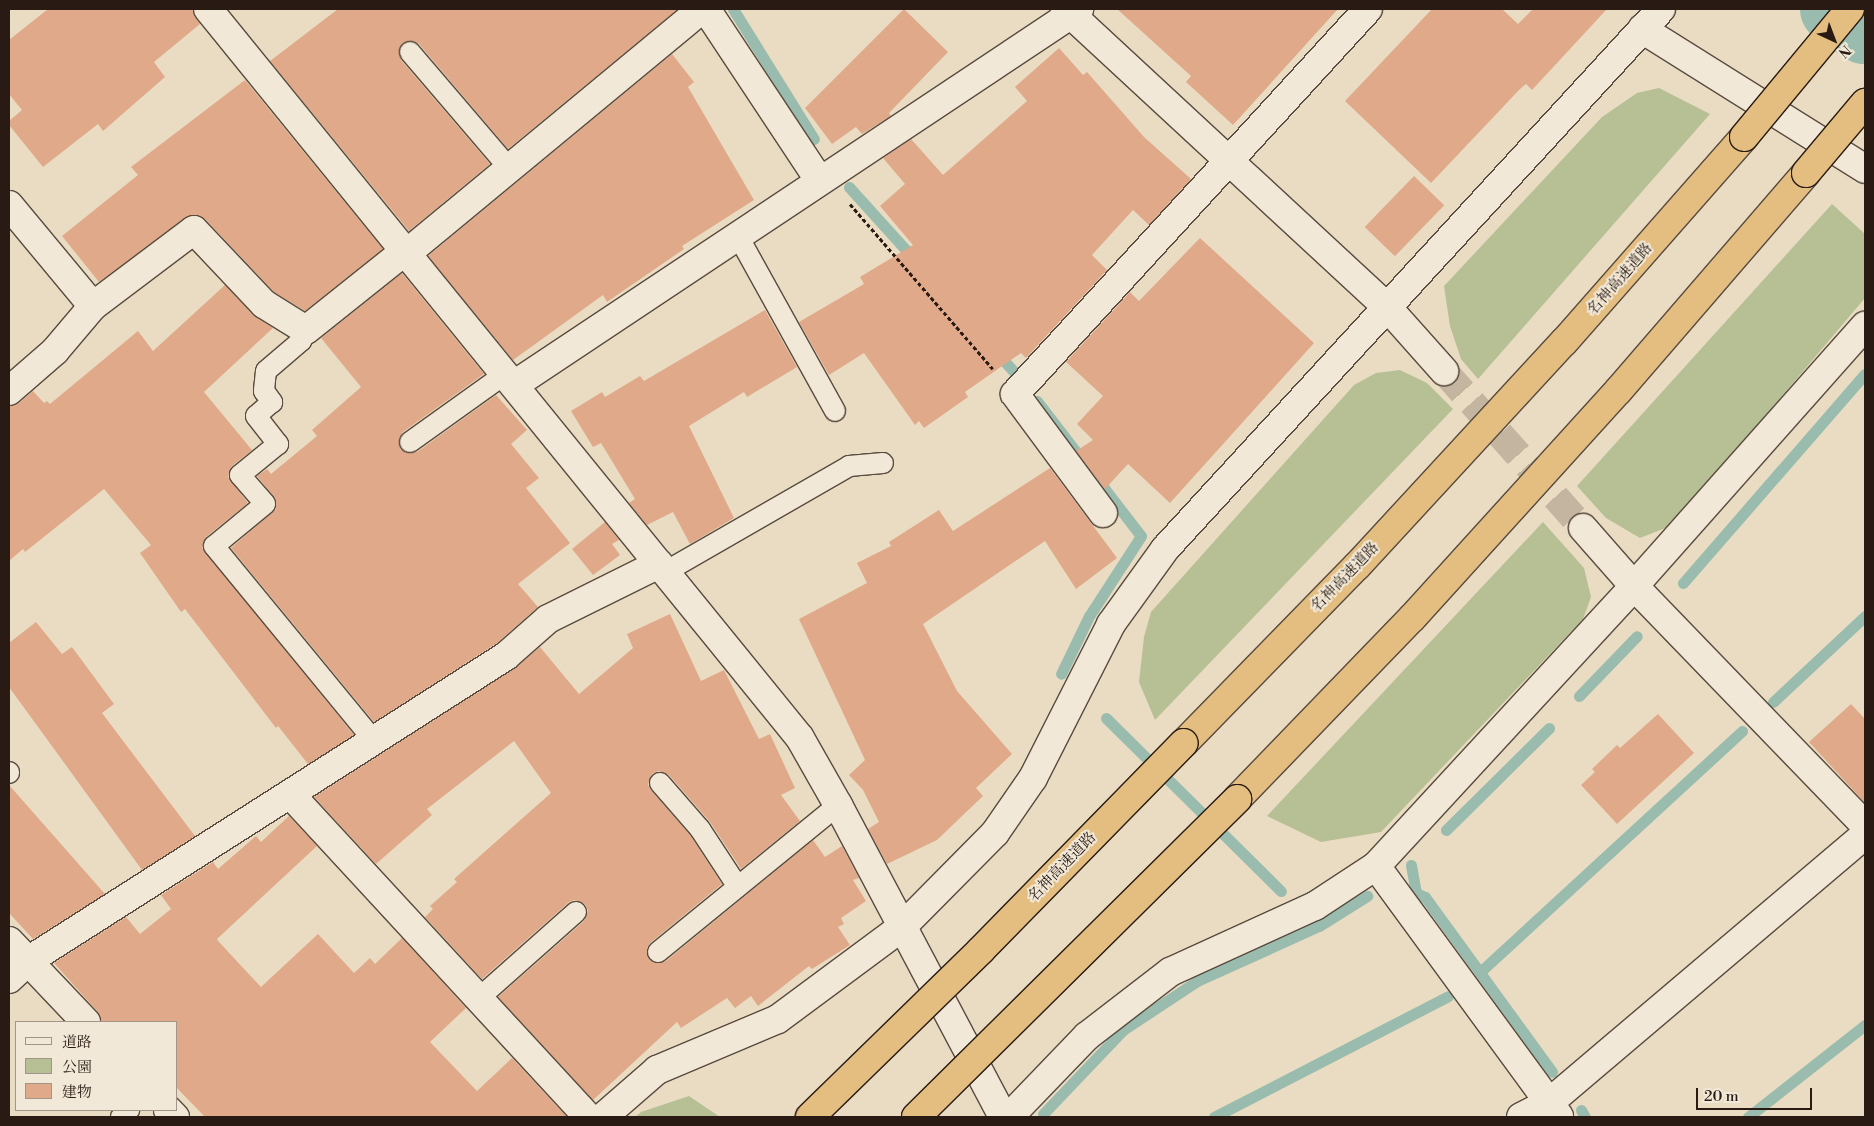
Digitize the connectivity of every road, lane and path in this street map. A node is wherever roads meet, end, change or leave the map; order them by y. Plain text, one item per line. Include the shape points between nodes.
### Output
1 (208, 9) edge
2 (704, 9) edge
3 (1368, 9) edge
4 (1661, 9) edge
5 (1850, 9) edge
6 (1072, 11) edge
7 (1642, 29) junction
8 (410, 52) dead end
9 (1865, 103) edge
10 (1228, 160) junction
11 (509, 168) junction
12 (1865, 169) edge
13 (823, 179) junction
14 (9, 205) edge
15 (738, 236) junction
16 (406, 252) junction
17 (93, 306) junction
18 (1387, 307) junction
19 (1865, 326) edge
20 (306, 330) junction
21 (1444, 371) tunnel mouth
22 (509, 379) junction
23 (9, 390) edge
24 (1014, 394) junction
25 (835, 411) dead end
26 (410, 442) dead end
27 (883, 463) dead end
28 (1103, 513) dead end
29 (1583, 528) tunnel mouth
30 (662, 568) junction
31 (1634, 586) junction
32 (374, 740) junction
33 (660, 783) dead end
34 (290, 794) junction
35 (838, 804) junction
36 (1865, 825) edge
37 (1865, 835) edge
38 (1376, 866) junction
39 (738, 887) junction
40 (576, 912) dead end
41 (903, 926) junction
42 (9, 941) edge
43 (658, 952) dead end
44 (18, 970) edge
45 (478, 998) junction
46 (85, 1021) edge
47 (1555, 1110) edge
48 (588, 1117) edge
49 (603, 1117) edge
50 (810, 1117) edge
51 (916, 1117) edge
52 (1003, 1117) edge
53 (1009, 1117) edge
54 (1521, 1117) edge

1 - 16 street
2 - 11 street
2 - 13 street
3 - 10 street
4 - 7 street
5 - 50 highway, 名神高速道路, bridge via 1744,137 1551,357 1357,566
6 - 10 street
6 - 13 street
7 - 12 street
7 - 18 street
8 - 11 lane
9 - 51 highway, bridge via 1618,391 1419,611 1237,799
10 - 18 street
10 - 24 street
11 - 16 street
13 - 15 street
13 - 24 path
14 - 17 street
15 - 22 street
15 - 25 lane
16 - 20 street
16 - 22 street
17 - 20 street via 194,230 264,304
17 - 23 street via 55,351
18 - 21 street
18 - 41 street via 1165,549 1111,624 1033,778 995,833
19 - 31 street
20 - 32 lane via 301,341 266,371 264,391 272,402 256,416 278,444 240,475 265,504 214,546
22 - 26 lane
22 - 30 street
24 - 28 street
27 - 30 lane via 849,466
29 - 31 street
30 - 32 street via 548,619 506,656
30 - 35 street via 800,738
31 - 36 street
31 - 38 street
32 - 34 street
33 - 39 lane via 700,829
34 - 44 street
34 - 45 street
35 - 39 lane
35 - 41 street
37 - 47 street
38 - 47 street
38 - 53 street via 1315,906 1170,972 1087,1036
39 - 43 lane
40 - 45 lane
41 - 49 street via 778,1019 657,1070
41 - 52 street
42 - 44 street
44 - 46 street
45 - 48 street
47 - 54 street

